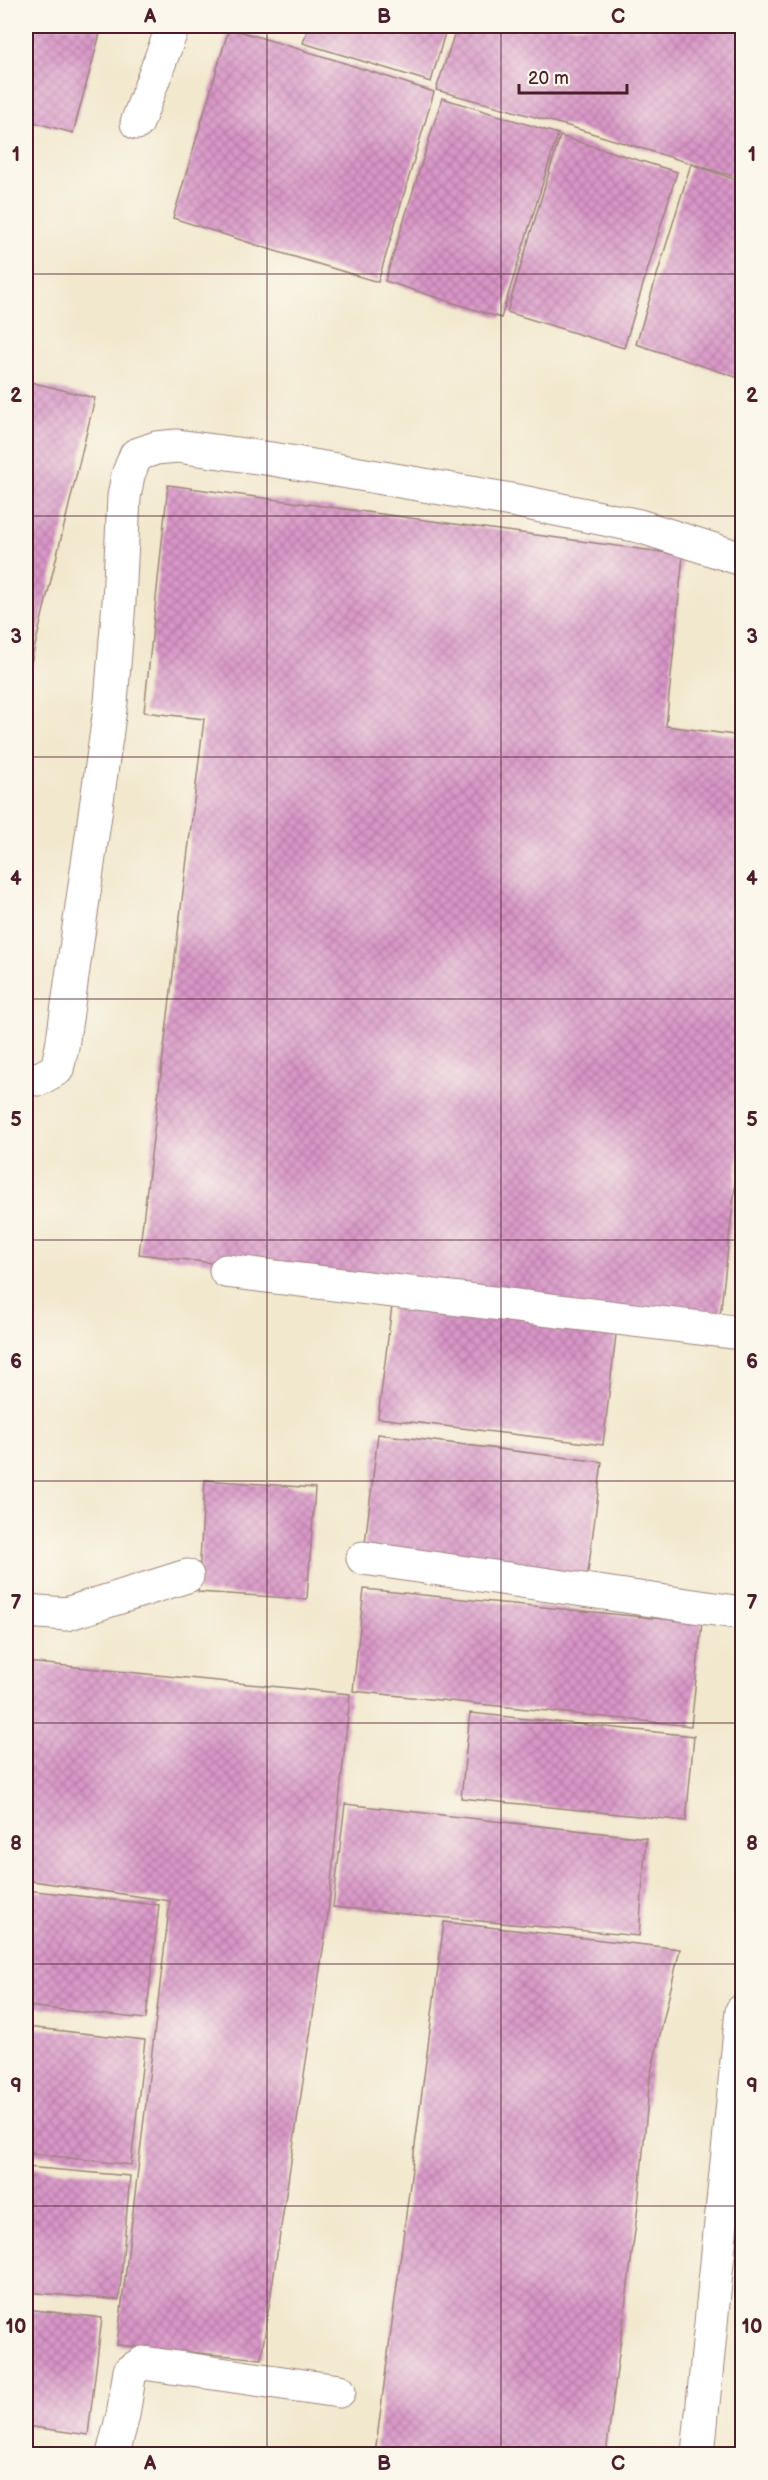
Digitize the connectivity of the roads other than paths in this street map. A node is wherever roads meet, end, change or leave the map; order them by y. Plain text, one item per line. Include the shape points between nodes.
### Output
1 (174, 26) edge
2 (137, 123) dead end
3 (742, 559) edge
4 (26, 1078) edge
5 (226, 1271) dead end
6 (742, 1333) edge
7 (363, 1558) dead end
8 (187, 1576) dead end
9 (26, 1611) edge
10 (742, 1613) edge
11 (742, 2011) edge
12 (339, 2391) dead end
13 (113, 2454) edge
14 (698, 2454) edge

1 - 2 lane
3 - 4 lane via 639,526 517,501 177,446 136,455 124,497 111,702 62,1047 57,1068 39,1079
5 - 6 lane
7 - 10 lane
8 - 9 lane via 66,1614
11 - 14 lane
12 - 13 lane via 144,2364 130,2371

